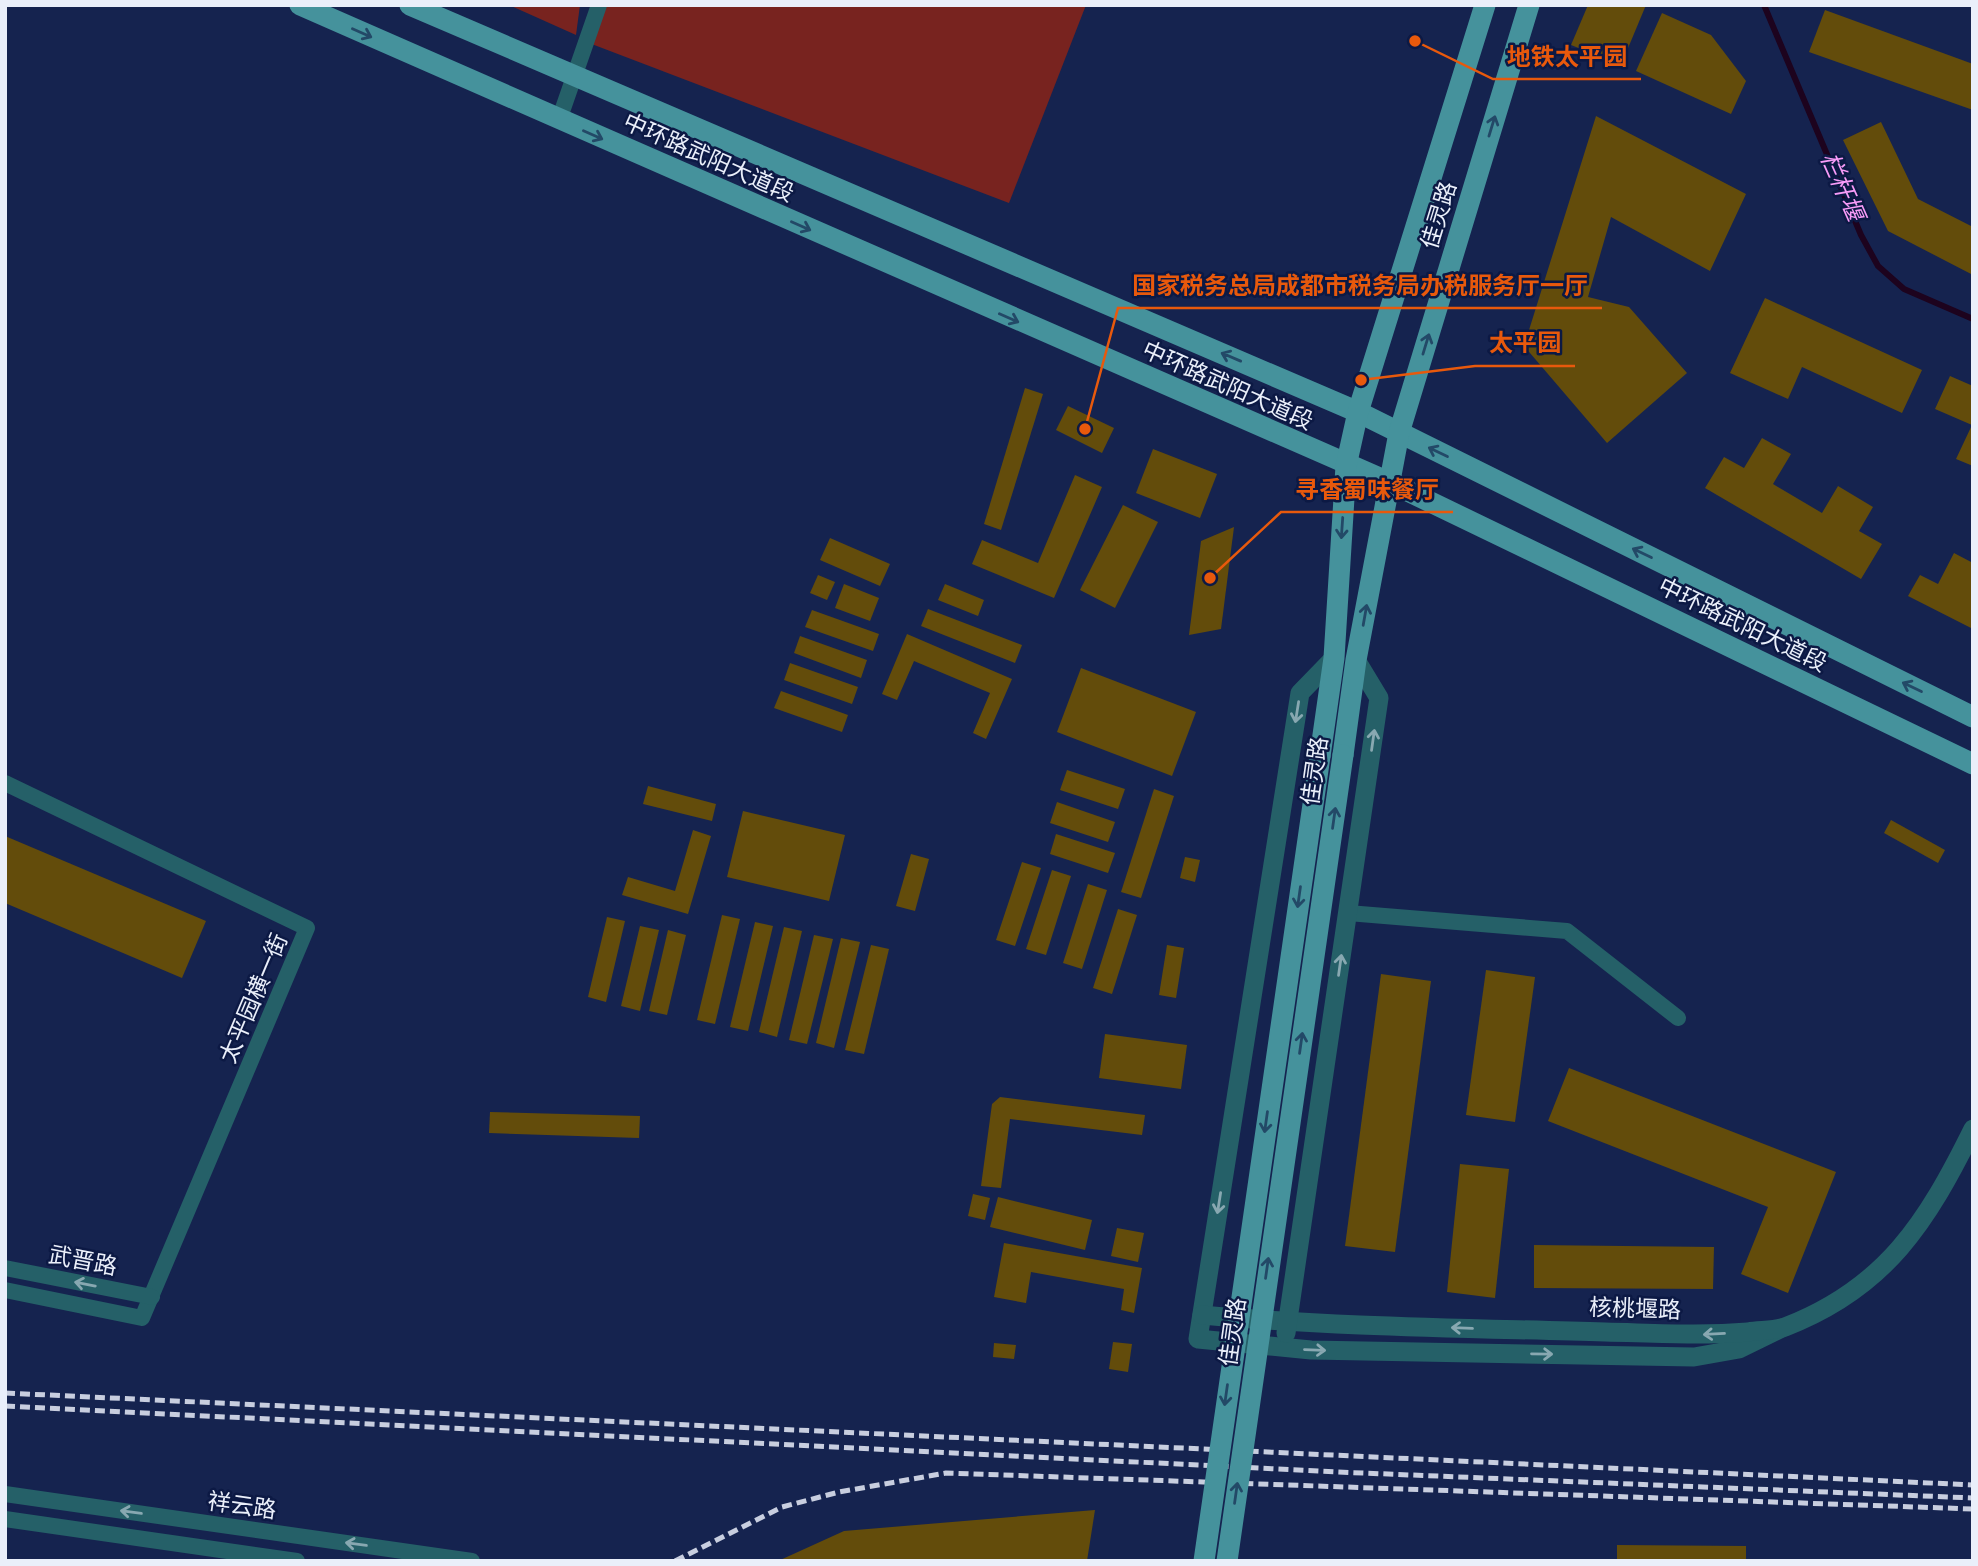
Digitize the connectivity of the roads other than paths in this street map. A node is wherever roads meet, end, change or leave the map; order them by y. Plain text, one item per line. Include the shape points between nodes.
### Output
1 (300, 5) edge
2 (410, 5) edge
3 (599, 5) edge
4 (1485, 5) edge
5 (1529, 5) edge
6 (573, 75) junction
7 (559, 120) junction
8 (1358, 412) junction
9 (1399, 433) junction
10 (1346, 466) junction
11 (1389, 482) junction
12 (1334, 658) junction
13 (1356, 660) junction
14 (1973, 717) edge
15 (1973, 764) edge
16 (5, 783) edge
17 (1348, 913) junction
18 (1678, 1018) dead end
19 (1973, 1129) edge
20 (5, 1268) edge
21 (5, 1290) edge
22 (152, 1297) junction
23 (1202, 1315) junction
24 (142, 1318) joint
25 (1288, 1323) junction
26 (1782, 1328) junction
27 (1282, 1348) junction
28 (5, 1494) edge
29 (5, 1519) edge
30 (297, 1561) edge
31 (472, 1561) edge
32 (1204, 1561) edge
33 (1227, 1561) edge

1 -> 7 main road, 中环路武阳大道段
2 - 6 main road, 中环路武阳大道段
3 - 6 street
4 - 8 main road, 佳灵路
9 -> 5 main road, 佳灵路
6 - 7 street
8 -> 6 main road, 中环路武阳大道段
7 -> 10 main road, 中环路武阳大道段
8 - 9 main road, 中环路武阳大道段
8 - 10 main road, 佳灵路
9 - 11 main road, 佳灵路
14 -> 9 main road, 中环路武阳大道段
10 - 11 main road, 中环路武阳大道段
10 -> 12 main road, 佳灵路
13 -> 11 main road, 佳灵路
11 - 15 main road, 中环路武阳大道段
12 -> 23 street via 1300,693
12 -> 32 main road, 佳灵路, bridge
17 -> 13 street via 1379,698
33 -> 13 main road, 佳灵路, bridge
16 - 22 street, 太平园横一街 via 307,928
17 - 18 street via 1567,931
25 -> 17 street
19 - 26 street, 核桃堰路 via 1943,1189 1909,1240 1842,1298
22 -> 20 street, 武晋路
21 - 24 street, 武晋路
22 - 24 street, 太平园横一街
23 - 25 street, 核桃堰路
23 - 27 street via 1198,1339
26 -> 25 street, 核桃堰路 via 1711,1335
25 - 27 street
27 -> 26 street via 1694,1357 1739,1349
31 -> 28 street, 祥云路
29 - 30 street, 祥云路

